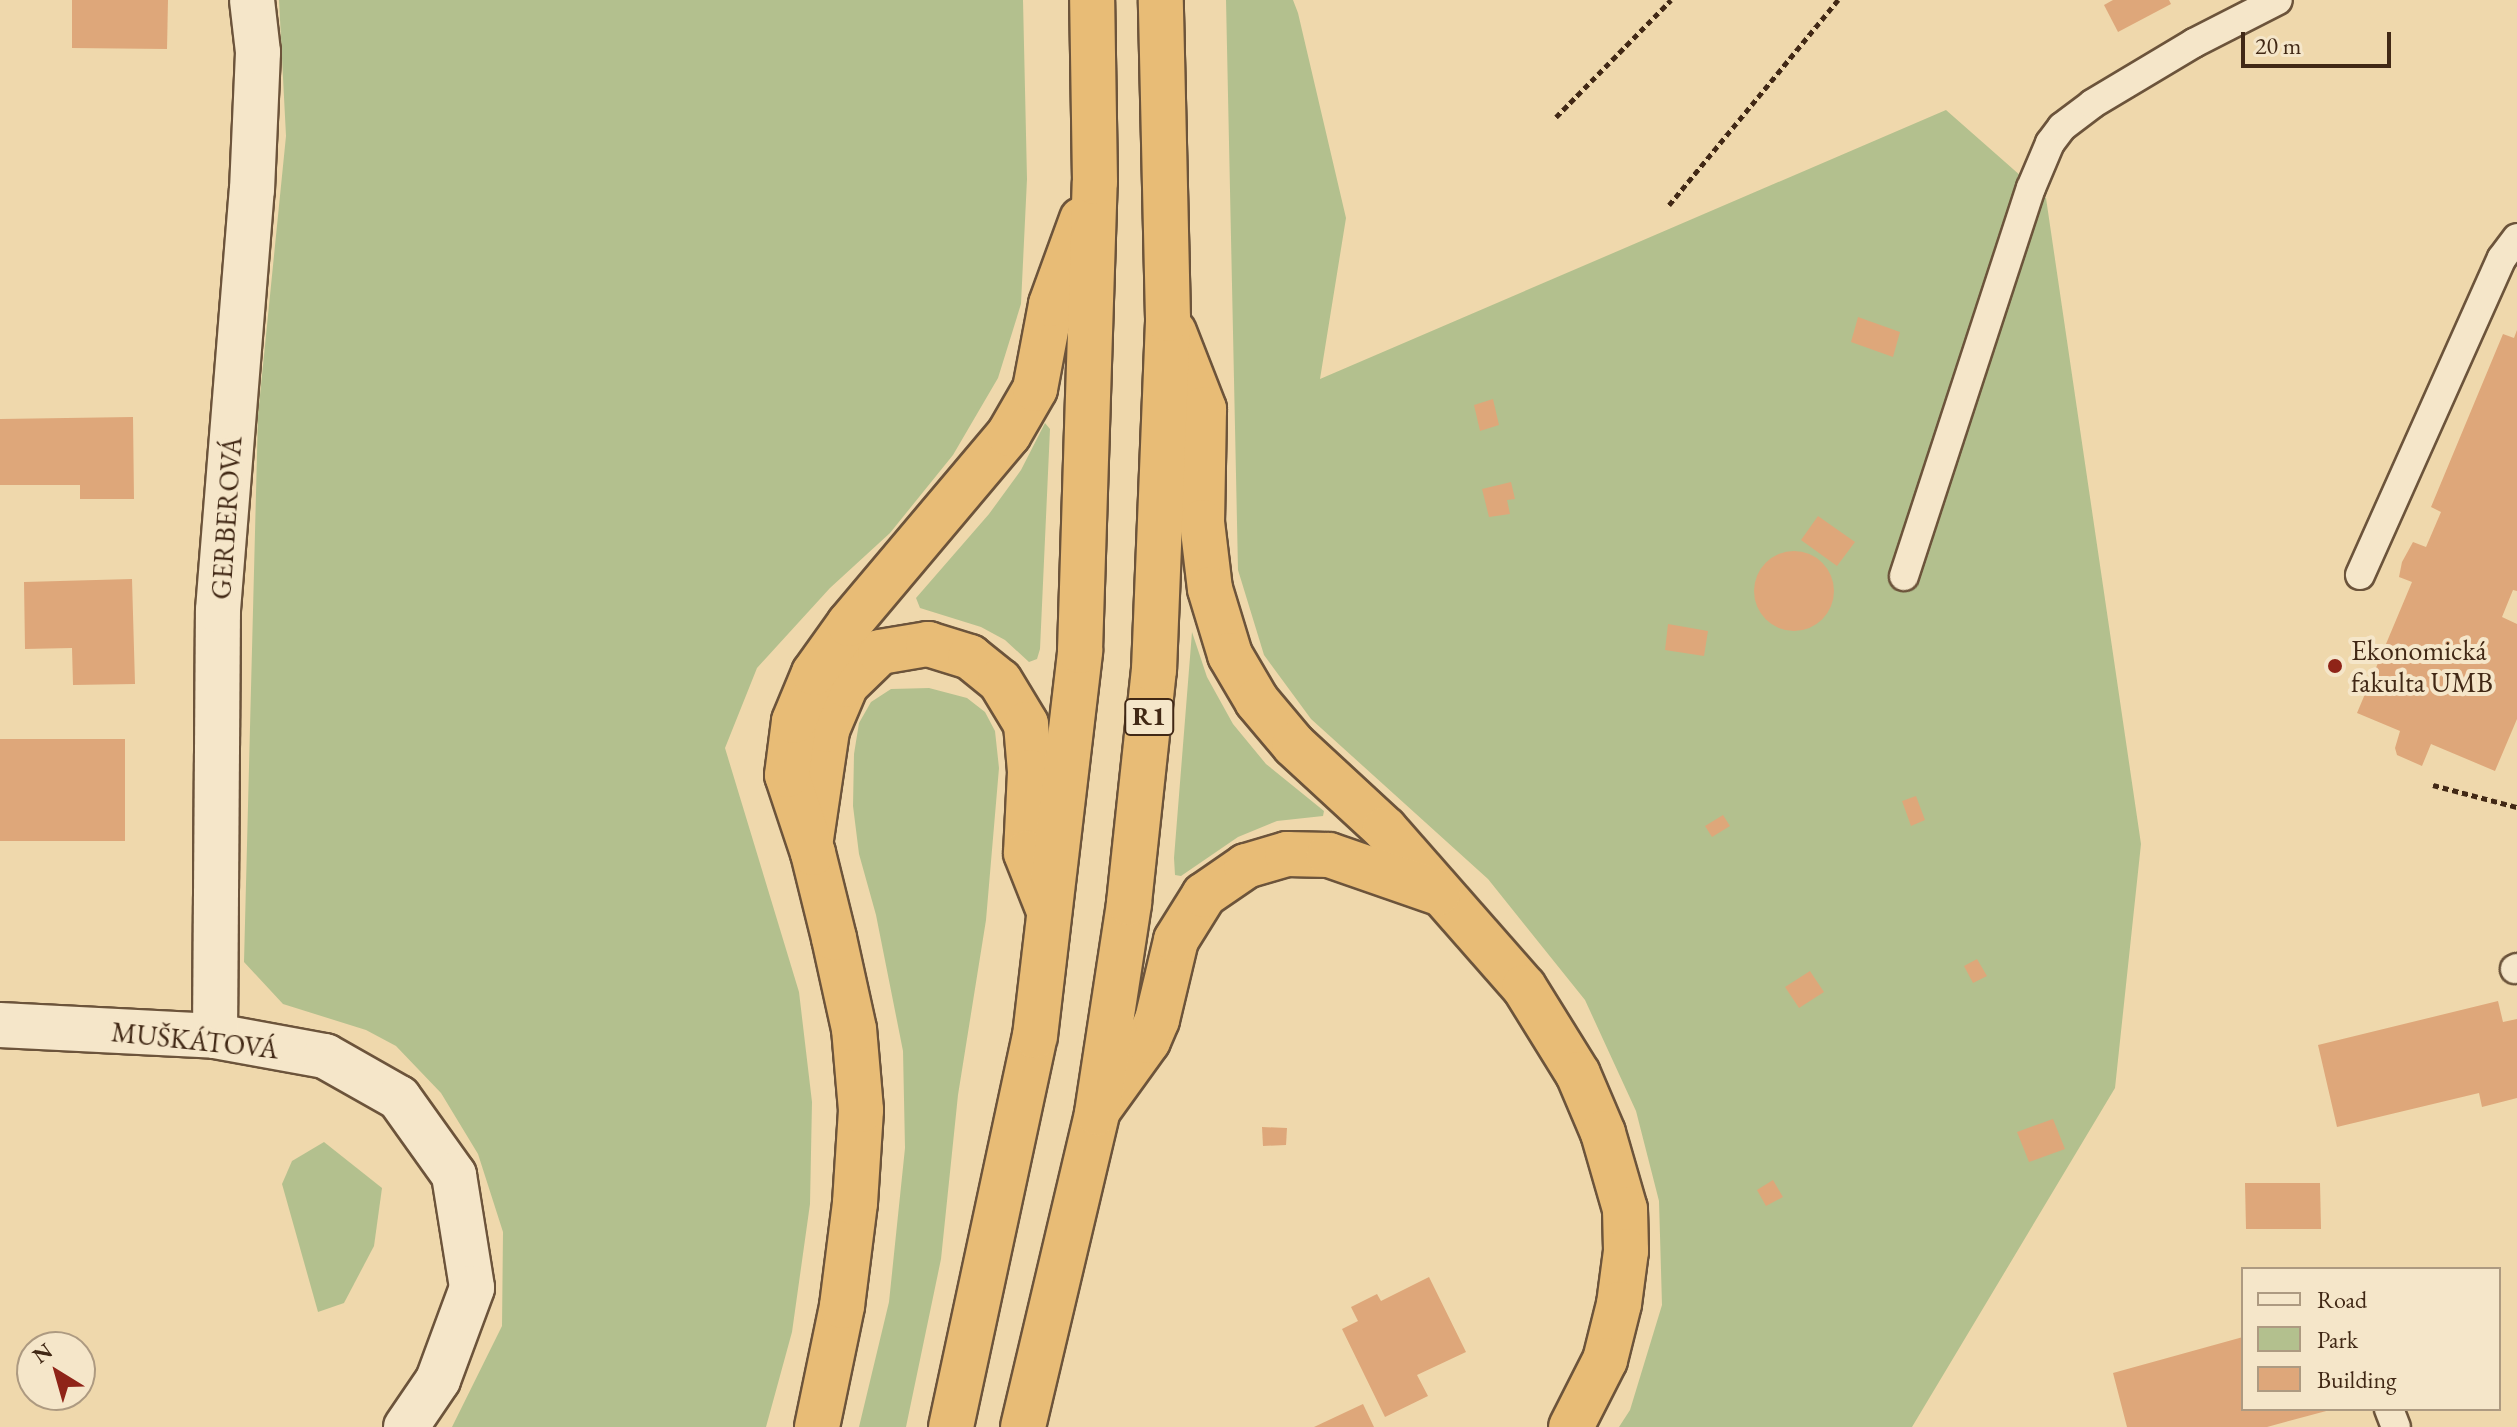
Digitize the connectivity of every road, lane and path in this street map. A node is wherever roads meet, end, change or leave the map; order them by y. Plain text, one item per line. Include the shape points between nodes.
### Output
1 (252, 0) edge
2 (1092, 0) edge
3 (1161, 0) edge
4 (1671, 0) edge
5 (1838, 0) edge
6 (2278, 0) edge
7 (1556, 117) dead end
8 (1095, 182) junction
9 (1669, 205) dead end
10 (2517, 238) edge
11 (1168, 319) junction
12 (2360, 575) dead end
13 (1904, 576) dead end
14 (2433, 785) dead end
15 (2517, 807) edge
16 (813, 853) junction
17 (1442, 894) junction
18 (1051, 914) junction
19 (0, 1025) edge
20 (215, 1036) junction
21 (1097, 1113) junction
22 (406, 1427) edge
23 (817, 1427) edge
24 (951, 1427) edge
25 (1023, 1427) edge
26 (1571, 1427) edge

1 - 20 street, GERBEROVÁ via 258,52 252,190 218,610
2 - 8 highway
3 - 11 highway, R1
4 - 7 path
5 - 9 path
6 - 13 lane via 2092,104 2050,143
8 - 16 highway via 1051,304 1035,389 1009,434 814,673 794,721 787,775
8 - 18 highway via 1080,651
10 - 12 lane via 2502,258
11 - 17 highway via 1204,409 1202,522 1210,589 1230,655 1257,701 1294,745 1385,829
11 - 21 highway, R1 via 1154,670 1129,903
14 - 15 path
16 - 18 highway via 827,730 846,685 880,652 928,644 970,657 1000,681 1026,724 1026,853
16 - 23 highway via 854,1029 861,1110 842,1306
17 - 21 highway via 1329,855 1287,854 1246,866 1204,895 1176,940 1148,1041
17 - 26 highway via 1524,987 1553,1030 1578,1074 1625,1209 1619,1304 1605,1360
18 - 24 highway via 1035,1036
19 - 20 street, MUŠKÁTOVÁ
20 - 22 street, MUŠKÁTOVÁ via 325,1056 399,1098 454,1175 472,1288 438,1380
21 - 25 highway, R1

